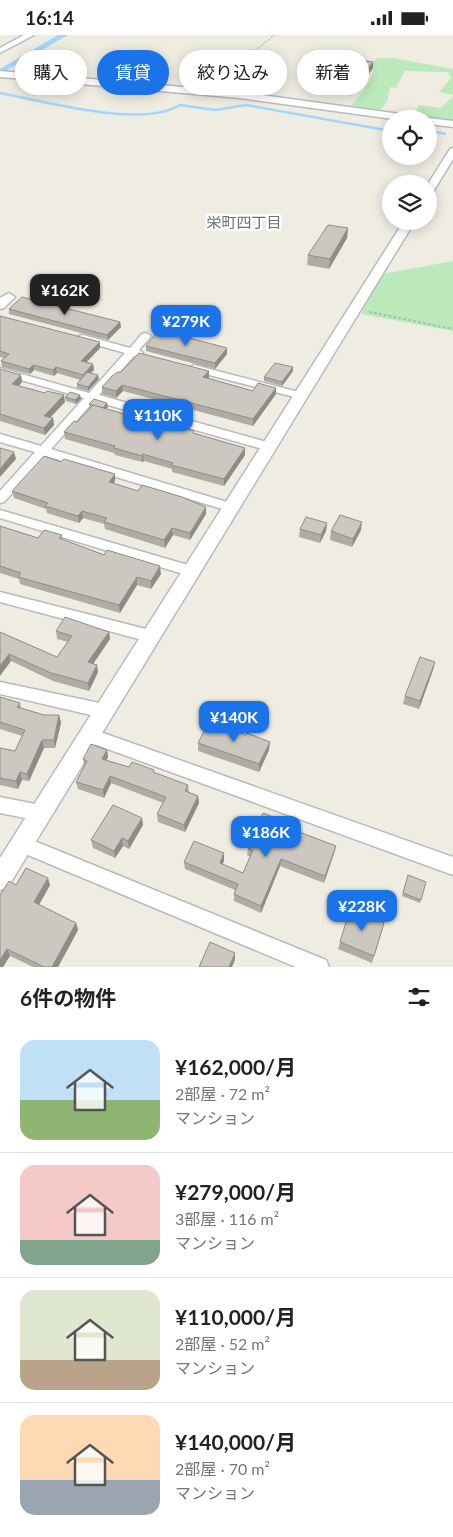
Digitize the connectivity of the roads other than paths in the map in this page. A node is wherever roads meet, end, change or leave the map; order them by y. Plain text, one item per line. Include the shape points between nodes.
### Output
1 (30, 35) edge
2 (0, 51) edge
3 (0, 74) edge
4 (382, 115) edge
5 (437, 122) edge
6 (453, 124) edge
7 (453, 151) edge
8 (437, 177) edge
9 (404, 230) edge
10 (75, 336) edge
11 (146, 336) dead end
12 (132, 352) junction
13 (150, 357) edge
14 (179, 364) edge
15 (0, 371) edge
16 (302, 396) junction
17 (91, 397) junction
18 (0, 437) edge
19 (270, 447) junction
20 (42, 451) junction
21 (0, 499) edge
22 (233, 508) junction
23 (0, 514) edge
24 (193, 572) junction
25 (0, 597) edge
26 (150, 636) junction
27 (0, 688) edge
28 (104, 711) junction
29 (89, 735) junction
30 (0, 805) edge
31 (40, 813) junction
32 (22, 844) junction
33 (453, 866) edge
34 (0, 879) edge
35 (319, 967) edge

1 - 2 street
3 - 4 street via 202,91
5 - 6 street
7 - 8 street
9 - 16 street
10 - 12 street
11 - 12 street
12 - 13 street
12 - 17 street
14 - 16 street
15 - 17 street
16 - 19 street
17 - 19 street
17 - 20 street
18 - 20 street
19 - 22 street
20 - 21 street
20 - 22 street
22 - 24 street
23 - 24 street
24 - 26 street
25 - 26 street
26 - 28 street
27 - 28 street
28 - 29 street
29 - 31 street
29 - 33 street
30 - 31 street
31 - 32 street
32 - 34 street
32 - 35 street

